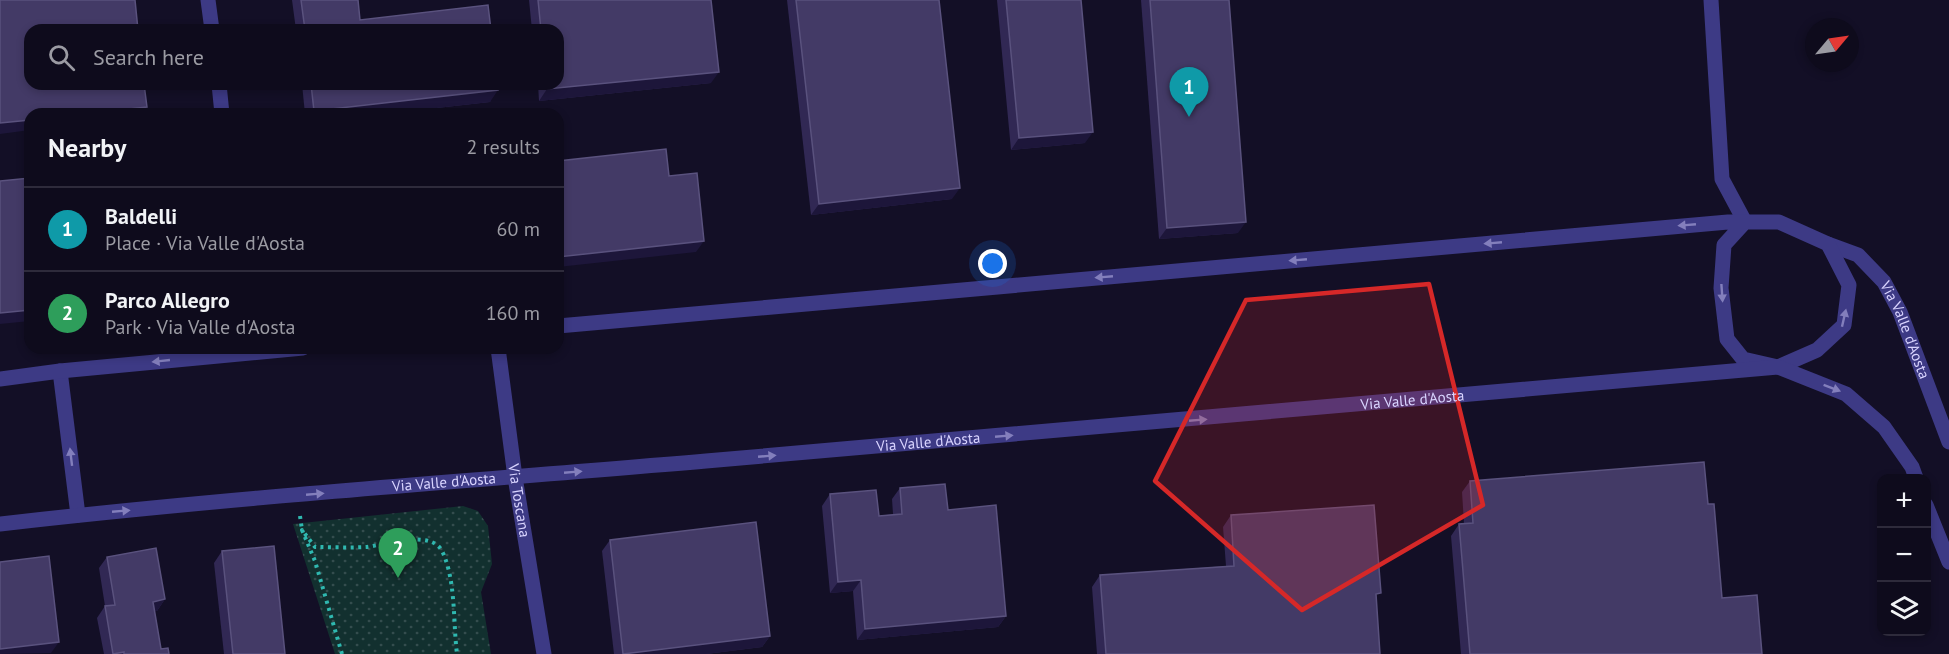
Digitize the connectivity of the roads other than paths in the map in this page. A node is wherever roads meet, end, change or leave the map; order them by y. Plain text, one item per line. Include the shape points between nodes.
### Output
1 (208, 0) edge
2 (1711, 0) edge
3 (211, 24) edge
4 (220, 90) edge
5 (221, 108) edge
6 (1745, 222) junction
7 (1828, 244) junction
8 (564, 325) edge
9 (215, 354) edge
10 (499, 354) edge
11 (1778, 367) junction
12 (60, 371) junction
13 (0, 379) edge
14 (1949, 442) edge
15 (1915, 474) edge
16 (515, 477) junction
17 (78, 515) junction
18 (1931, 517) edge
19 (0, 524) edge
20 (1949, 562) edge
21 (544, 654) edge

1 - 3 street
2 - 6 street via 1722,179
4 - 5 street
6 - 7 street, Via Valle d'Aosta via 1779,222
6 -> 8 street, Via Valle d'Aosta
6 -> 11 street, Via Valle d'Aosta via 1724,245 1721,288 1727,339 1743,359
11 -> 7 street, Via Valle d'Aosta via 1817,350 1844,325 1849,285
7 - 14 street, Via Valle d'Aosta via 1858,255 1884,282 1900,312
9 -> 12 street
10 - 16 street, Via Toscana
11 -> 15 street, Via Valle d'Aosta via 1846,394 1884,427
16 -> 11 street, Via Valle d'Aosta
12 - 13 street
17 -> 12 street
17 -> 16 street, Via Valle d'Aosta
16 - 21 street, Via Toscana
17 - 19 street, Via Valle d'Aosta
18 - 20 street

